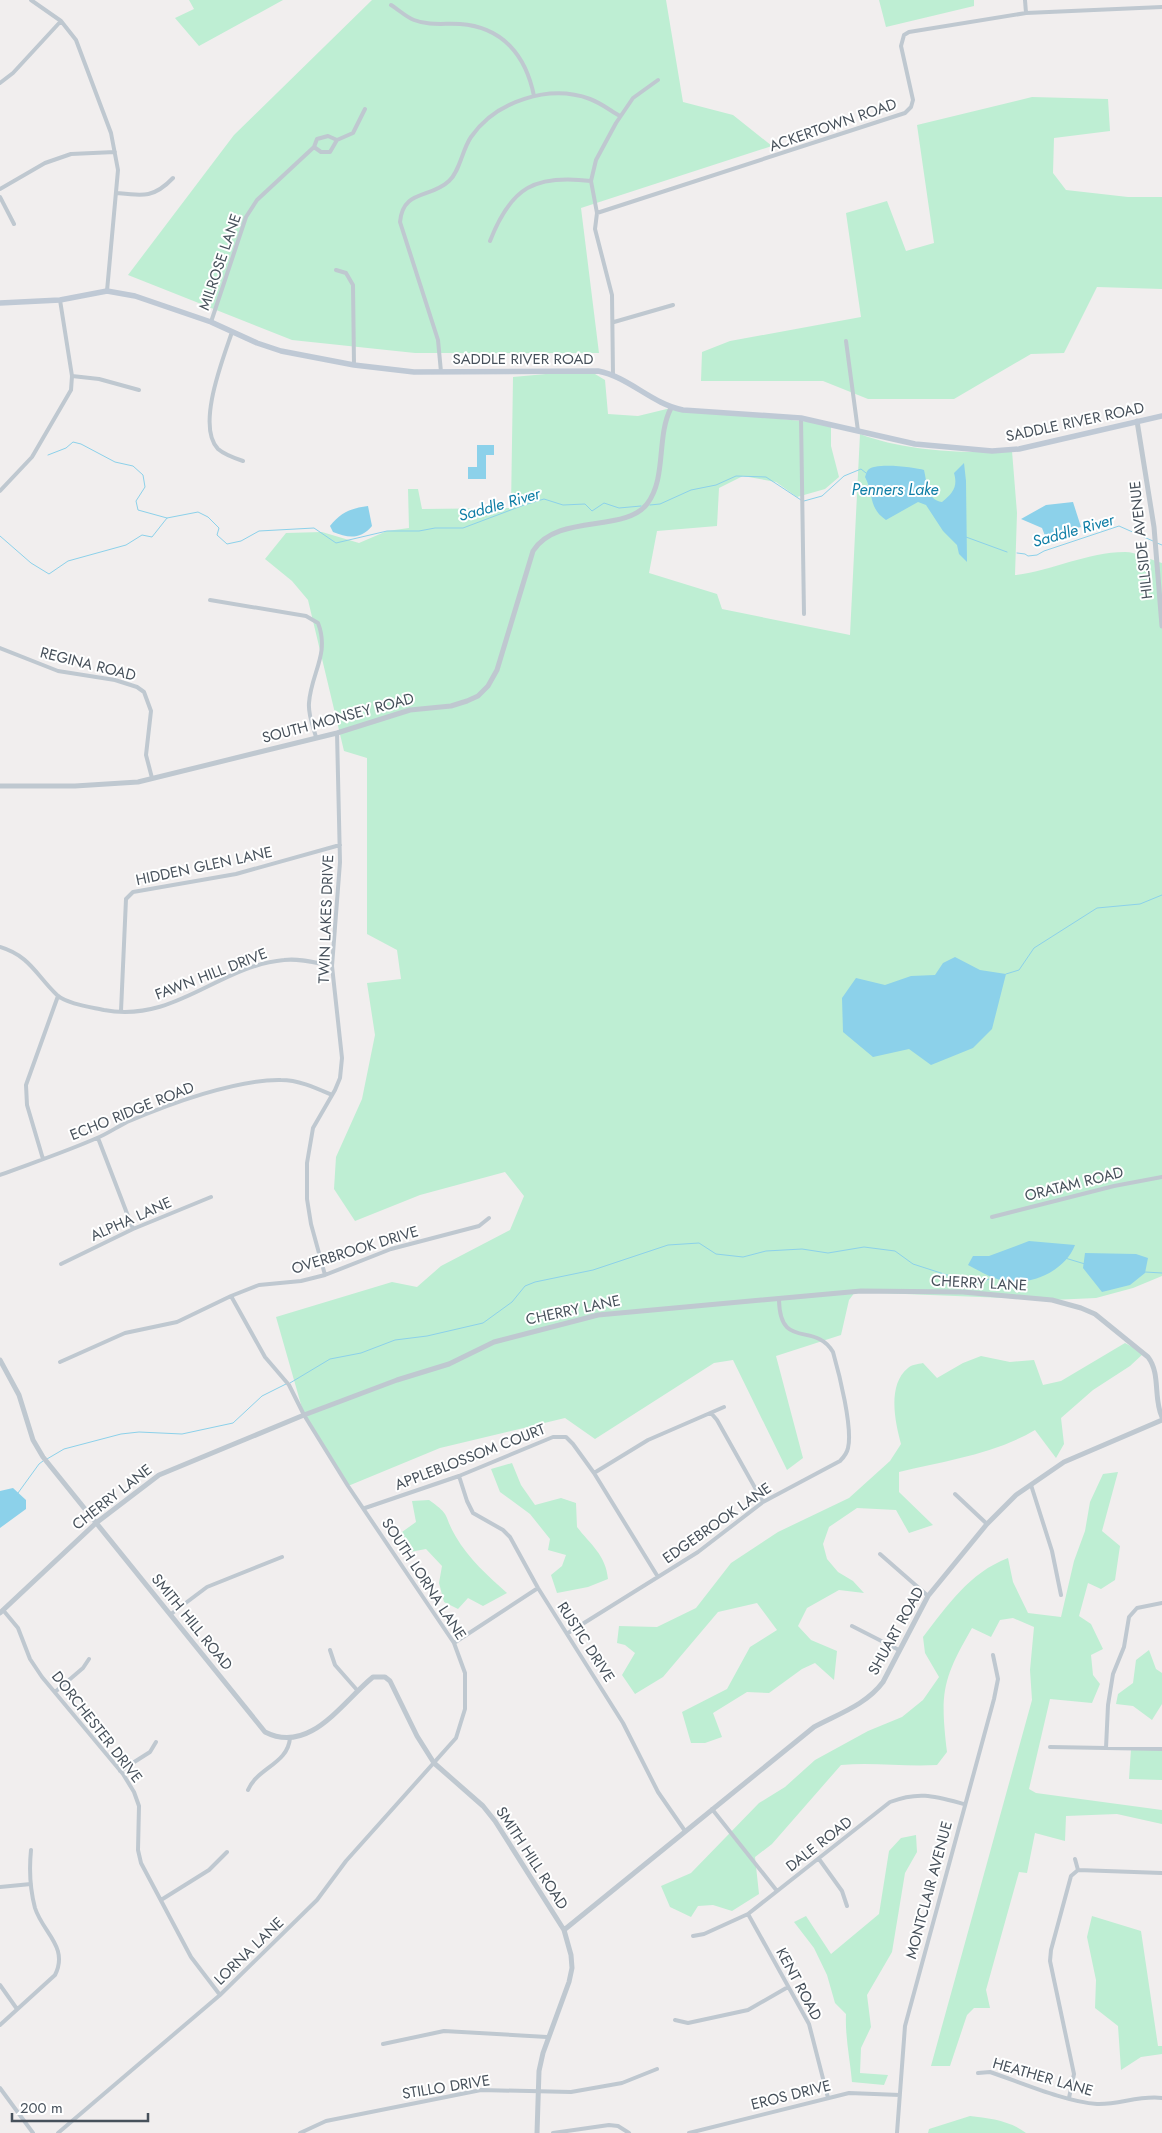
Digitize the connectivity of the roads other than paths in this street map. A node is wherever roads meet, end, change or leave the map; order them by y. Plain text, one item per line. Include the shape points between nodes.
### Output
1 (31, 0) edge
2 (1025, 0) edge
3 (392, 6) dead end
4 (1162, 7) edge
5 (1026, 13) junction
6 (61, 21) junction
7 (658, 80) dead end
8 (0, 83) edge
9 (534, 96) junction
10 (365, 109) dead end
11 (620, 116) junction
12 (337, 140) junction
13 (314, 147) junction
14 (115, 152) junction
15 (173, 178) dead end
16 (591, 181) junction
17 (0, 188) edge
18 (117, 192) junction
19 (0, 197) edge
20 (598, 213) junction
21 (14, 224) dead end
22 (490, 240) dead end
23 (336, 270) dead end
24 (107, 291) junction
25 (60, 300) junction
26 (0, 303) edge
27 (672, 305) dead end
28 (211, 322) junction
29 (614, 322) junction
30 (232, 332) junction
31 (846, 341) dead end
32 (354, 365) junction
33 (441, 372) junction
34 (614, 375) junction
35 (72, 376) junction
36 (140, 390) dead end
37 (670, 408) junction
38 (1162, 416) edge
39 (801, 418) junction
40 (1137, 421) junction
41 (858, 431) junction
42 (242, 461) dead end
43 (0, 492) edge
44 (210, 600) dead end
45 (804, 614) dead end
46 (1162, 626) edge
47 (0, 648) edge
48 (337, 733) junction
49 (316, 737) junction
50 (152, 778) junction
51 (0, 786) edge
52 (340, 845) junction
53 (0, 947) edge
54 (332, 966) junction
55 (58, 996) junction
56 (121, 1011) junction
57 (332, 1095) junction
58 (98, 1138) junction
59 (43, 1159) junction
60 (0, 1175) edge
61 (1162, 1177) edge
62 (211, 1197) dead end
63 (992, 1216) dead end
64 (489, 1218) dead end
65 (132, 1229) junction
66 (61, 1264) dead end
67 (325, 1275) junction
68 (231, 1296) junction
69 (779, 1300) junction
70 (0, 1360) edge
71 (60, 1362) dead end
72 (724, 1407) dead end
73 (711, 1413) junction
74 (304, 1415) junction
75 (1162, 1418) edge
76 (594, 1474) junction
77 (459, 1476) junction
78 (1031, 1485) junction
79 (955, 1494) dead end
80 (763, 1502) junction
81 (365, 1508) junction
82 (96, 1523) junction
83 (987, 1524) junction
84 (880, 1554) dead end
85 (282, 1557) dead end
86 (658, 1577) junction
87 (538, 1588) junction
88 (1062, 1595) dead end
89 (928, 1596) junction
90 (1162, 1603) edge
91 (2, 1611) edge
92 (171, 1614) junction
93 (852, 1626) dead end
94 (568, 1633) junction
95 (454, 1643) junction
96 (330, 1650) dead end
97 (899, 1650) junction
98 (993, 1655) dead end
99 (89, 1659) dead end
100 (357, 1690) junction
101 (55, 1692) junction
102 (290, 1738) junction
103 (156, 1742) dead end
104 (1050, 1747) dead end
105 (1106, 1748) junction
106 (1162, 1749) edge
107 (434, 1763) junction
108 (120, 1771) junction
109 (248, 1790) dead end
110 (964, 1804) junction
111 (712, 1810) junction
112 (685, 1831) junction
113 (31, 1850) dead end
114 (227, 1852) dead end
115 (819, 1859) junction
116 (1074, 1859) dead end
117 (1078, 1870) junction
118 (1162, 1873) edge
119 (31, 1884) junction
120 (0, 1887) edge
121 (778, 1891) junction
122 (161, 1900) junction
123 (847, 1906) dead end
124 (748, 1914) junction
125 (564, 1930) junction
126 (693, 1936) dead end
127 (0, 1985) edge
128 (788, 1987) junction
129 (220, 1995) junction
130 (17, 2009) junction
131 (675, 2020) dead end
132 (0, 2025) edge
133 (547, 2037) junction
134 (383, 2044) dead end
135 (657, 2069) dead end
136 (978, 2073) dead end
137 (0, 2088) edge
138 (538, 2093) junction
139 (900, 2095) junction
140 (828, 2098) junction
141 (1069, 2098) junction
142 (1162, 2098) edge
143 (34, 2133) edge
144 (58, 2133) edge
145 (300, 2133) edge
146 (537, 2133) edge
147 (554, 2133) edge
148 (629, 2133) edge
149 (689, 2133) edge
150 (897, 2133) edge

1 - 6 street
2 - 5 street
3 - 9 street via 414,20 480,26 494,34 519,55 527,68
4 - 5 street, ACKERTOWN ROAD
5 - 20 street, ACKERTOWN ROAD via 904,35 901,46 913,100 905,113
6 - 8 street
6 - 14 street via 76,40
7 - 11 street via 633,98
9 - 11 street via 577,96
9 - 33 street via 510,104 482,124 471,137 450,180 410,199 401,212 400,222 438,340
10 - 12 street, MILROSE LANE via 353,133
11 - 16 street via 596,160
12 - 13 street, MILROSE LANE via 328,136 320,138
12 - 13 street, MILROSE LANE via 330,152 321,152
13 - 28 street, MILROSE LANE via 257,200 246,217
14 - 17 street via 71,154 45,163
14 - 18 street
15 - 18 street via 147,196
16 - 20 street
16 - 22 street via 565,178 534,184 510,202
18 - 24 street
19 - 21 street
20 - 29 street via 595,229 609,278
23 - 32 street via 346,273 353,285
24 - 25 main road, SADDLE RIVER ROAD
24 - 28 main road, SADDLE RIVER ROAD via 134,296
25 - 26 main road, SADDLE RIVER ROAD
25 - 35 street
27 - 29 street
28 - 30 main road, SADDLE RIVER ROAD
29 - 34 street
30 - 32 main road, SADDLE RIVER ROAD via 281,351
30 - 42 street via 214,394 209,426 217,448
31 - 41 street
32 - 33 main road, SADDLE RIVER ROAD
33 - 34 main road, SADDLE RIVER ROAD via 598,371
34 - 37 main road, SADDLE RIVER ROAD
35 - 36 street
35 - 43 street via 71,390 36,451
37 - 39 main road, SADDLE RIVER ROAD
37 - 48 street, SOUTH MONSEY ROAD via 654,492 642,510 631,516 546,535 533,551 497,670 478,696 451,706 410,710
38 - 40 main road, SADDLE RIVER ROAD
39 - 41 main road, SADDLE RIVER ROAD
39 - 45 street
40 - 41 main road, SADDLE RIVER ROAD via 1027,448 992,451 915,444
40 - 46 street, HILLSIDE AVENUE via 1154,527
44 - 49 street via 306,616 318,622 323,647 309,701
47 - 50 street, REGINA ROAD via 58,671 115,680 144,692 151,711 146,755
48 - 49 street, SOUTH MONSEY ROAD
48 - 52 street, TWIN LAKES DRIVE
49 - 50 street, SOUTH MONSEY ROAD
50 - 51 street, SOUTH MONSEY ROAD via 138,782 75,786
52 - 54 street, TWIN LAKES DRIVE
52 - 56 street, HIDDEN GLEN LANE via 236,874 133,892 126,899
53 - 55 street via 30,962
54 - 56 street, FAWN HILL DRIVE via 293,959 274,962 239,973 178,1002 149,1010
54 - 57 street, TWIN LAKES DRIVE via 342,1058 340,1078
55 - 56 street, FAWN HILL DRIVE via 104,1010
55 - 59 street via 26,1084 27,1105
57 - 58 street, ECHO RIDGE ROAD via 299,1082 261,1081 197,1097 127,1122
57 - 67 street, TWIN LAKES DRIVE via 313,1128 307,1164 311,1224
58 - 59 street, ECHO RIDGE ROAD
58 - 65 street
59 - 60 street, ECHO RIDGE ROAD
61 - 63 street, ORATAM ROAD
62 - 65 street, ALPHA LANE
64 - 67 street, OVERBROOK DRIVE via 479,1226 391,1249
65 - 66 street, ALPHA LANE
67 - 68 street, OVERBROOK DRIVE via 301,1282 259,1285
68 - 71 street, OVERBROOK DRIVE via 177,1322 124,1333
68 - 74 street, SOUTH LORNA LANE via 257,1346 289,1385
69 - 74 street, CHERRY LANE via 589,1317 494,1342 449,1364
69 - 75 street, CHERRY LANE via 861,1292 963,1292 1052,1300 1081,1308 1095,1314 1144,1353 1154,1367
69 - 80 street, EDGEBROOK LANE via 783,1324 795,1332 822,1339 834,1352 844,1402 848,1447 840,1461
70 - 82 street, SMITH HILL ROAD via 19,1395 36,1445
72 - 73 street
73 - 76 street via 648,1440
73 - 80 street
74 - 81 street, SOUTH LORNA LANE
74 - 82 street, CHERRY LANE via 159,1474
75 - 78 street, SHUART ROAD via 1064,1462
76 - 77 street, APPLEBLOSSOM COURT via 573,1444 566,1437 559,1436
76 - 86 street, APPLEBLOSSOM COURT
77 - 81 street, APPLEBLOSSOM COURT
77 - 87 street, RUSTIC DRIVE via 473,1512 510,1537
78 - 83 street, SHUART ROAD
78 - 88 street via 1052,1550
79 - 83 street
80 - 86 street, EDGEBROOK LANE via 698,1552
81 - 95 street, SOUTH LORNA LANE
82 - 91 street, CHERRY LANE
82 - 92 street, SMITH HILL ROAD
83 - 89 street, SHUART ROAD
84 - 89 street
85 - 92 street via 207,1587
86 - 94 street, EDGEBROOK LANE
87 - 94 street, RUSTIC DRIVE
87 - 95 street
89 - 97 street, SHUART ROAD
90 - 105 street via 1137,1608 1129,1617 1124,1647 1113,1674
91 - 101 street, DORCHESTER DRIVE via 18,1628 30,1659
92 - 102 street, SMITH HILL ROAD via 265,1732
93 - 97 street
94 - 112 street, RUSTIC DRIVE via 623,1722 658,1792
95 - 107 street, SOUTH LORNA LANE via 465,1673 465,1709 456,1738
96 - 100 street via 335,1665
97 - 111 street, SHUART ROAD via 874,1694 814,1726
98 - 110 street, MONTCLAIR AVENUE via 998,1679
99 - 101 street
100 - 102 street, SMITH HILL ROAD via 317,1729
100 - 107 street, SMITH HILL ROAD via 373,1677 386,1677
101 - 108 street, DORCHESTER DRIVE
102 - 109 street via 286,1753 255,1779
103 - 108 street via 150,1752
104 - 105 street
105 - 106 street
107 - 125 street, SMITH HILL ROAD via 483,1806 495,1821
107 - 129 street, LORNA LANE via 346,1861 317,1900
108 - 122 street, DORCHESTER DRIVE via 134,1792 138,1806 141,1863
110 - 115 street, DALE ROAD via 929,1795 890,1802
110 - 139 street, MONTCLAIR AVENUE via 905,2026
111 - 112 street, SHUART ROAD
111 - 121 street
112 - 125 street, SHUART ROAD
113 - 119 street
114 - 122 street via 210,1870
115 - 121 street, DALE ROAD
115 - 123 street via 842,1891
116 - 117 street
117 - 118 street
117 - 141 street via 1071,1876 1050,1961 1074,2074
119 - 120 street
119 - 130 street via 36,1909 61,1956 55,1975
121 - 124 street, DALE ROAD
122 - 129 street, DORCHESTER DRIVE via 191,1957
124 - 126 street, DALE ROAD
124 - 128 street, KENT ROAD
125 - 133 street, SMITH HILL ROAD via 571,1955 570,1981
127 - 130 street
128 - 131 street via 748,2010 688,2023
128 - 140 street, KENT ROAD via 809,2024
129 - 144 street, LORNA LANE
130 - 132 street
133 - 134 street via 444,2031
133 - 138 street, SMITH HILL ROAD via 539,2071
135 - 138 street, STILLO DRIVE via 622,2083 571,2092
136 - 141 street, HEATHER LANE via 990,2072
137 - 143 street
138 - 145 street, STILLO DRIVE via 481,2090 326,2121
138 - 146 street, SMITH HILL ROAD
139 - 140 street, EROS DRIVE via 849,2092
139 - 150 street, MONTCLAIR AVENUE
140 - 149 street, EROS DRIVE
141 - 142 street, HEATHER LANE via 1097,2104 1143,2097
147 - 148 street via 609,2125

